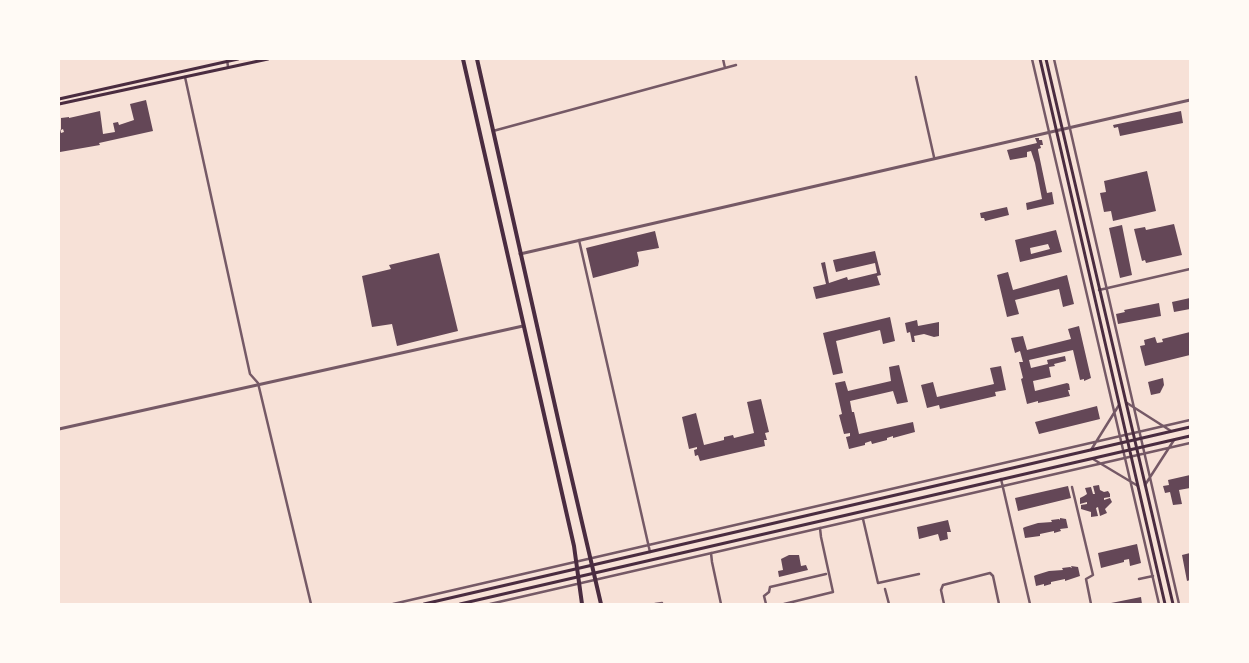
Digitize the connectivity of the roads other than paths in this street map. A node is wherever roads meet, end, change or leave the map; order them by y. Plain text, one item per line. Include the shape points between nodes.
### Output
1 (238, 59) edge
2 (268, 59) edge
3 (463, 59) edge
4 (476, 59) edge
5 (723, 59) edge
6 (1032, 59) edge
7 (1040, 59) edge
8 (1046, 59) edge
9 (1054, 59) edge
10 (227, 60) edge
11 (736, 65) dead end
12 (228, 67) junction
13 (724, 68) junction
14 (185, 77) junction
15 (916, 77) dead end
16 (59, 99) edge
17 (1190, 100) edge
18 (59, 104) edge
19 (1070, 126) junction
20 (1062, 128) junction
21 (1056, 129) junction
22 (492, 131) junction
23 (1049, 131) junction
24 (934, 158) junction
25 (579, 240) junction
26 (520, 254) junction
27 (1190, 269) edge
28 (1107, 288) junction
29 (1099, 290) junction
30 (523, 326) junction
31 (258, 383) junction
32 (1126, 403) junction
33 (1119, 405) junction
34 (1134, 408) junction
35 (1115, 412) junction
36 (1190, 420) edge
37 (1164, 426) junction
38 (1190, 427) edge
39 (59, 429) edge
40 (1139, 432) junction
41 (1172, 432) junction
42 (1134, 433) junction
43 (1126, 435) junction
44 (1120, 436) junction
45 (1190, 436) edge
46 (1141, 439) junction
47 (1174, 439) junction
48 (1135, 440) junction
49 (1096, 442) junction
50 (1128, 442) junction
51 (1122, 443) junction
52 (1190, 443) edge
53 (1143, 447) junction
54 (1137, 448) junction
55 (1169, 448) junction
56 (1091, 450) junction
57 (1130, 450) junction
58 (1124, 451) junction
59 (1144, 453) junction
60 (1138, 455) junction
61 (1131, 456) junction
62 (1092, 458) junction
63 (1125, 458) junction
64 (1100, 463) junction
65 (1150, 478) junction
66 (1001, 479) junction
67 (1131, 482) junction
68 (1145, 485) junction
69 (1003, 486) junction
70 (1072, 487) dead end
71 (1138, 487) junction
72 (863, 518) junction
73 (820, 528) junction
74 (648, 545) junction
75 (650, 552) junction
76 (711, 553) junction
77 (590, 559) junction
78 (576, 562) junction
79 (592, 566) junction
80 (577, 569) junction
81 (594, 573) junction
82 (826, 574) dead end
83 (919, 574) dead end
84 (1153, 576) junction
85 (578, 577) junction
86 (1139, 579) dead end
87 (595, 580) junction
88 (579, 584) junction
89 (886, 589) dead end
90 (662, 603) dead end
91 (311, 604) edge
92 (393, 604) edge
93 (424, 604) edge
94 (460, 604) edge
95 (490, 604) edge
96 (582, 604) edge
97 (601, 604) edge
98 (655, 604) edge
99 (721, 604) edge
100 (766, 604) edge
101 (784, 604) edge
102 (889, 604) edge
103 (944, 604) edge
104 (999, 604) edge
105 (1030, 604) edge
106 (1091, 604) edge
107 (1159, 604) edge
108 (1165, 604) edge
109 (1173, 604) edge
110 (1179, 604) edge

1 - 10 main road
2 - 12 main road
3 - 30 main road
4 - 22 main road
5 - 13 street
6 - 23 street
7 - 21 main road
8 - 20 main road
9 - 19 street
10 - 12 street
10 - 16 main road
11 - 13 street
12 - 14 main road
13 - 22 street
14 - 18 main road
14 - 31 street via 250,374
15 - 24 street
17 - 19 street
19 - 20 street
19 - 28 street
20 - 21 street
20 - 29 main road
21 - 23 street
21 - 33 main road
22 - 26 main road
23 - 24 street
23 - 35 street
24 - 25 street
25 - 26 street
25 - 74 street
26 - 77 main road
27 - 28 street
28 - 29 street
28 - 34 street
29 - 32 main road
30 - 31 street
30 - 78 main road
31 - 39 street
31 - 91 street
32 - 34 street
32 - 42 main road
33 - 35 street
33 - 43 main road
34 - 37 street
34 - 40 street
35 - 44 street
35 - 49 street
36 - 37 street
37 - 40 street
37 - 41 street
38 - 41 main road
40 - 42 street
40 - 46 street
41 - 46 main road
42 - 43 street
42 - 48 main road
43 - 44 street
43 - 50 main road
44 - 49 street
44 - 51 street
45 - 47 main road
46 - 48 main road
46 - 53 street
47 - 53 main road
47 - 55 street
48 - 50 main road
48 - 54 main road
49 - 56 street
49 - 74 street
50 - 51 main road
50 - 57 main road
51 - 56 main road
51 - 58 street
52 - 55 street
53 - 54 main road
53 - 59 street
54 - 57 main road
54 - 60 main road
55 - 59 street
55 - 65 street
56 - 75 main road
57 - 58 main road
57 - 61 main road
58 - 62 main road
58 - 63 street
59 - 60 street
59 - 65 street
60 - 61 street
60 - 68 main road
61 - 63 street
61 - 71 main road
62 - 64 street
62 - 66 main road
63 - 64 street
63 - 67 street
64 - 67 street
64 - 69 street
65 - 68 street
65 - 110 street
66 - 69 street
66 - 81 main road
67 - 71 street
67 - 84 street
68 - 109 main road
69 - 72 street
69 - 105 street
70 - 106 street via 1093,575 1086,579
71 - 108 main road
72 - 73 street
72 - 83 street via 878,583
73 - 76 street
73 - 101 street via 833,592
74 - 75 street
74 - 77 street
75 - 79 main road
76 - 87 street
76 - 99 street
77 - 78 street
77 - 79 main road
78 - 80 main road
78 - 92 street
79 - 80 main road
79 - 81 main road
80 - 85 main road
80 - 93 main road
81 - 85 main road
81 - 87 main road
82 - 100 street via 770,587 764,596
84 - 86 street
84 - 107 street
85 - 88 main road
85 - 94 main road
87 - 88 street
87 - 97 main road
88 - 95 street
88 - 96 main road
89 - 102 street
90 - 98 street
103 - 104 street via 941,590 944,585 990,573

